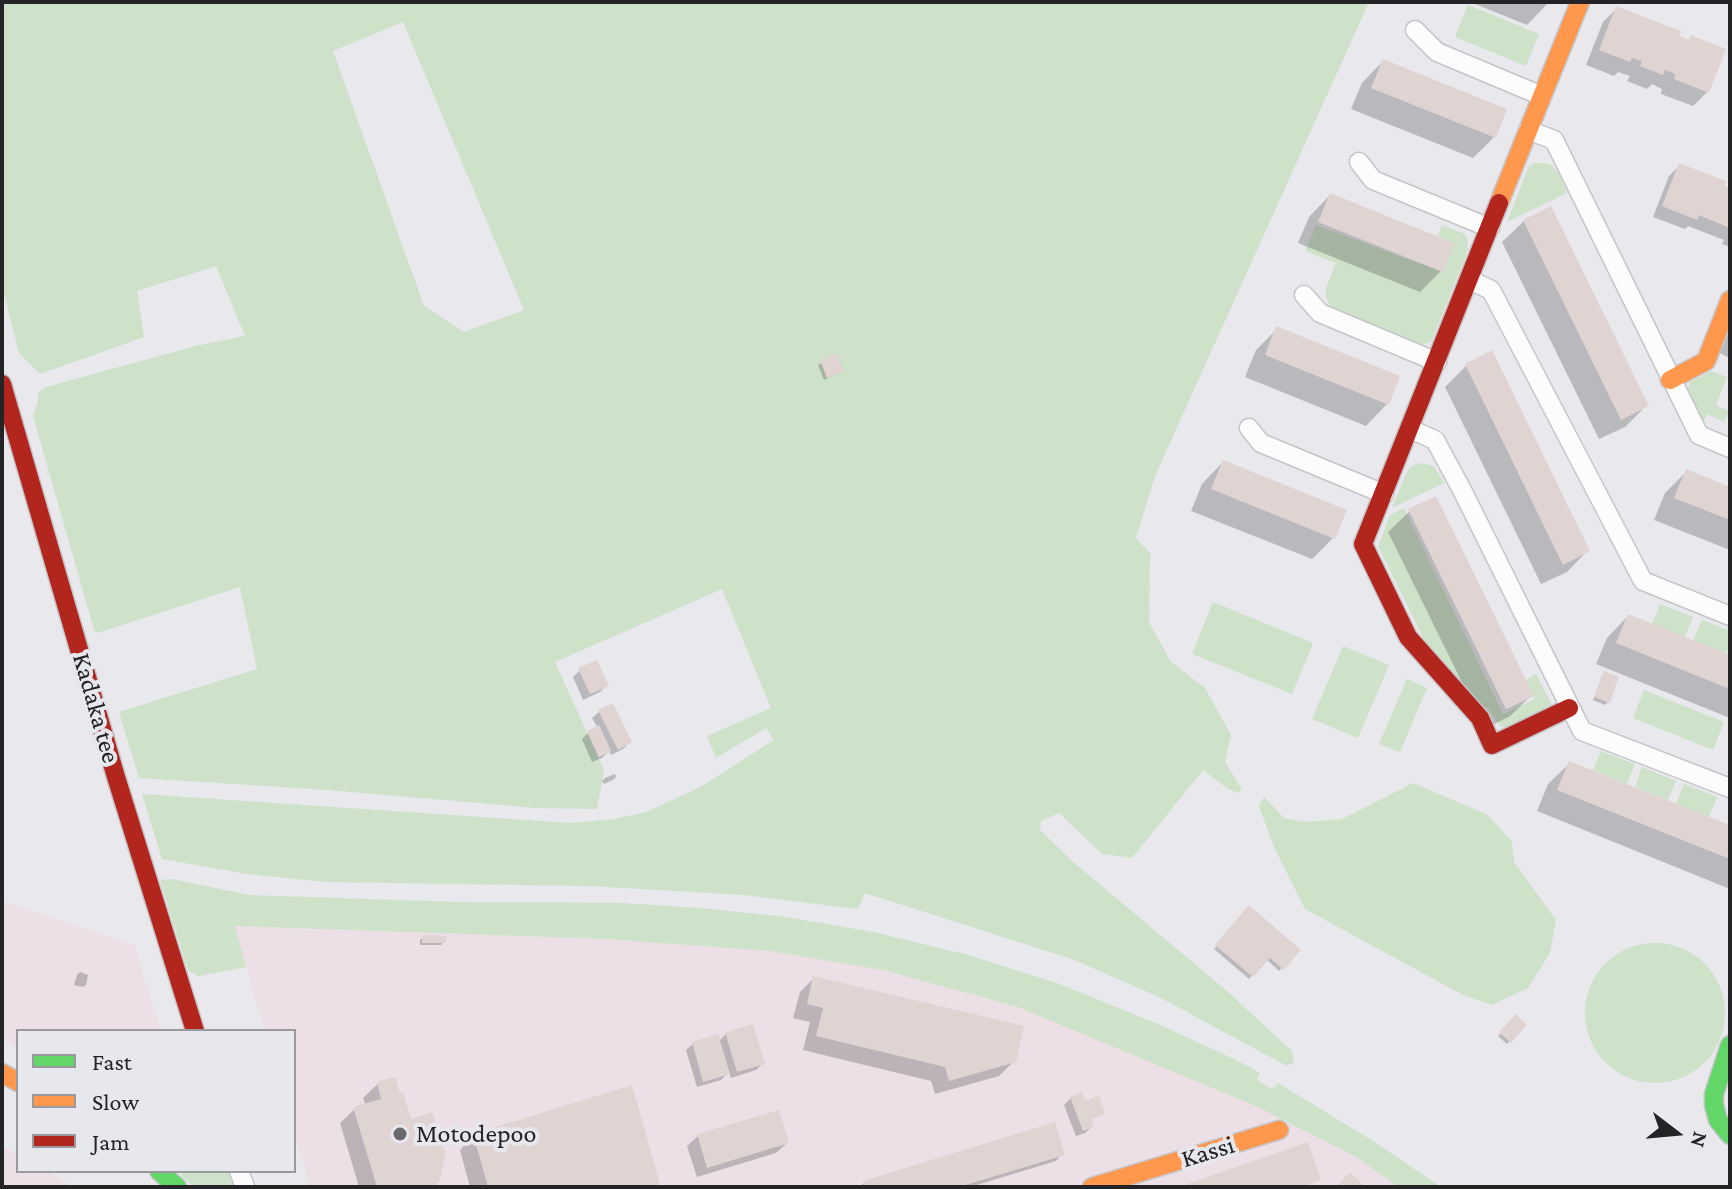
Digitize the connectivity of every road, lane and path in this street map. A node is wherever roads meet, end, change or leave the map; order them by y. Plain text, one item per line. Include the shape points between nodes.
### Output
1 (1580, 2) edge
2 (1415, 30) dead end
3 (1542, 96) junction
4 (1528, 130) junction
5 (1359, 162) dead end
6 (1490, 228) junction
7 (1470, 280) junction
8 (1304, 295) dead end
9 (1730, 300) edge
10 (1437, 362) junction
11 (1670, 380) junction
12 (2, 384) edge
13 (1249, 428) dead end
14 (1410, 429) junction
15 (1730, 448) edge
16 (1384, 494) junction
17 (1730, 616) edge
18 (1569, 708) junction
19 (1730, 788) edge
20 (194, 1029) edge
21 (1730, 1045) edge
22 (1279, 1130) dead end
23 (1730, 1135) edge
24 (161, 1173) edge
25 (177, 1187) edge
26 (1092, 1187) edge

1 - 3 street
2 - 3 street via 1437,52
3 - 4 street
4 - 6 street
4 - 11 street via 1554,140
5 - 6 street via 1373,180
6 - 7 street
7 - 10 street
7 - 17 street via 1491,290 1643,581
8 - 10 street via 1320,313
9 - 11 street via 1706,361
10 - 14 street
11 - 15 street via 1699,435
12 - 20 street, Kadaka tee
13 - 16 street via 1261,443
14 - 16 street
14 - 18 street via 1435,440
16 - 18 street via 1363,544 1408,637 1480,718 1492,745
18 - 19 street via 1582,731
21 - 23 street via 1714,1094 1718,1120
22 - 26 street, Kassi
24 - 25 street

